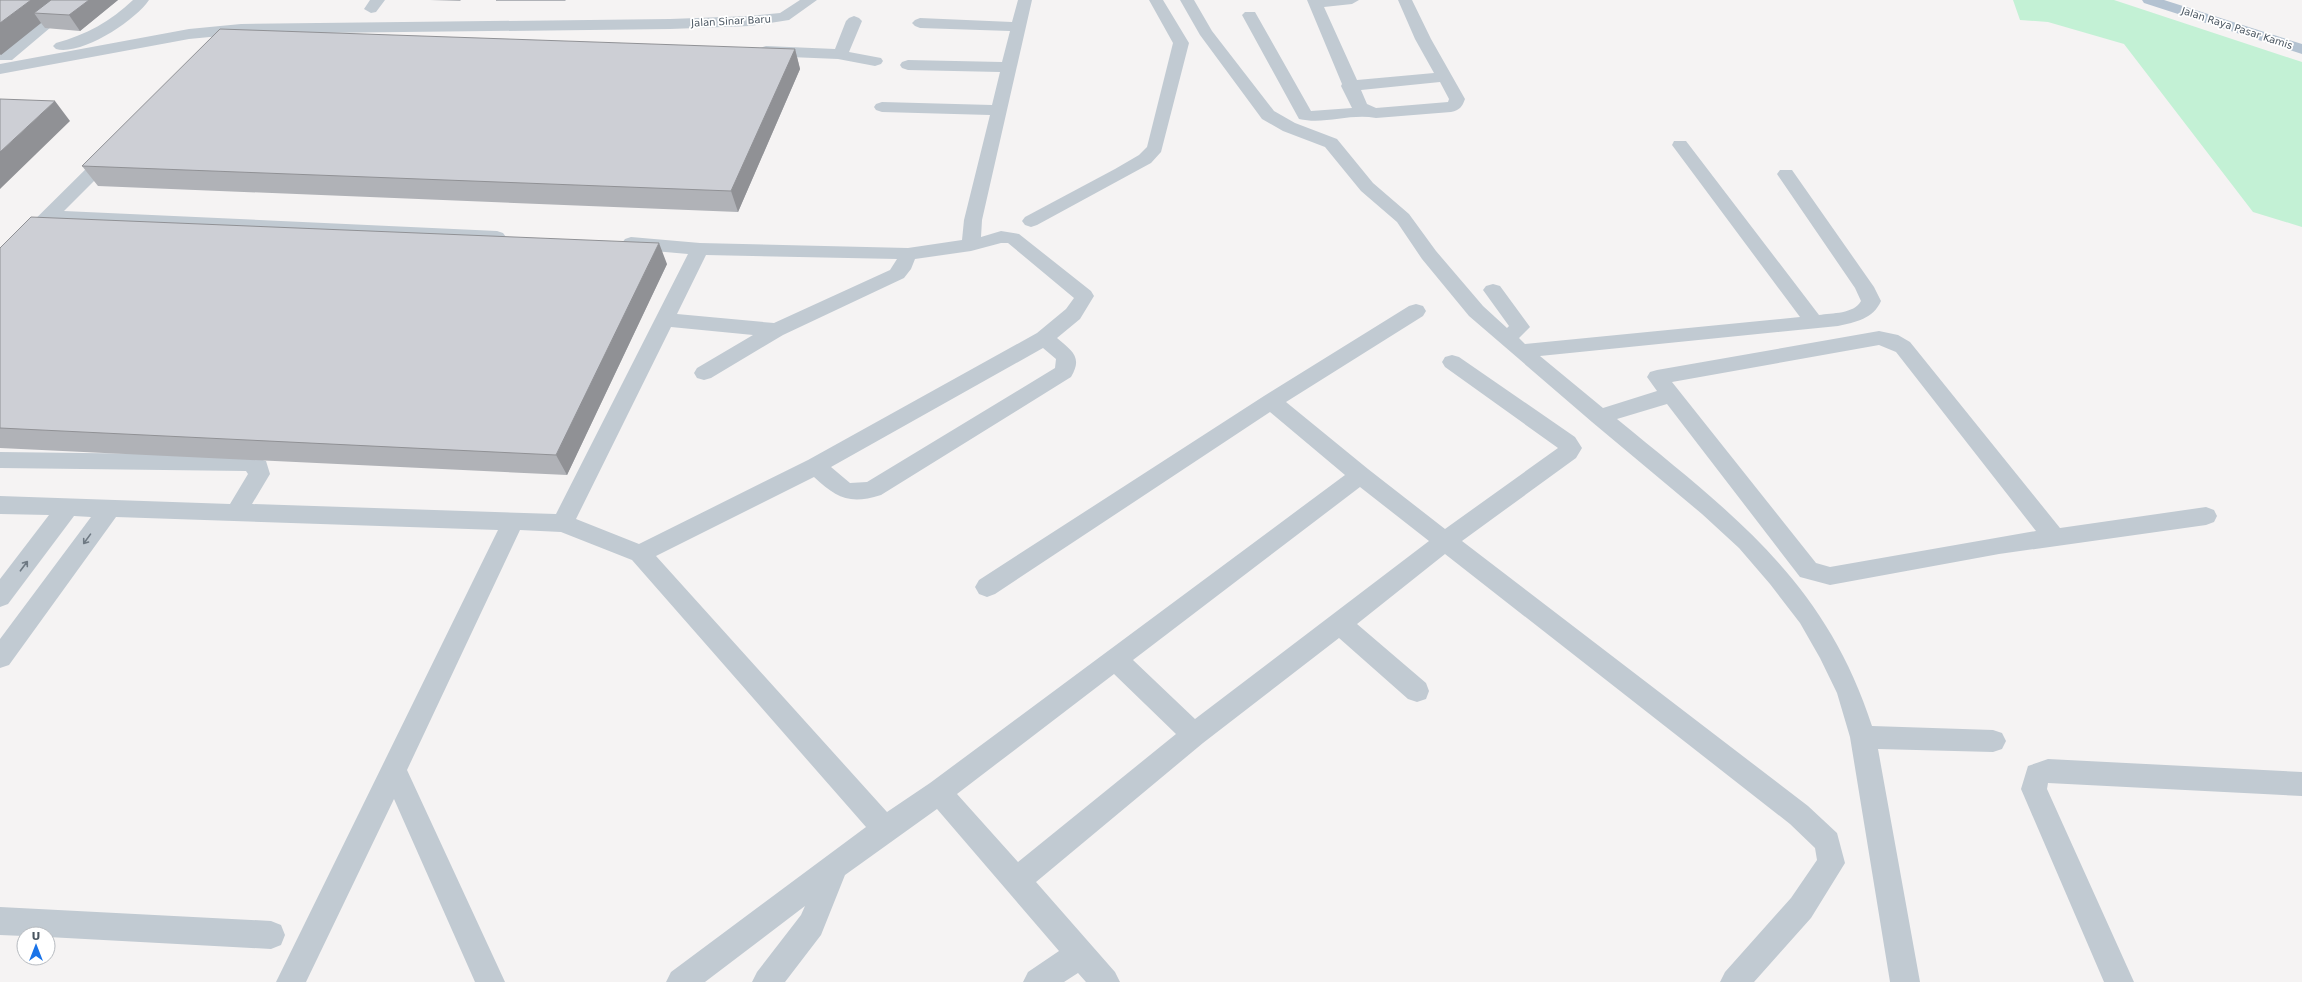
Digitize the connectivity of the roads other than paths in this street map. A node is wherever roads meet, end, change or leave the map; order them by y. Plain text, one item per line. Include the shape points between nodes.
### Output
1 (76, 0) edge
2 (142, 0) edge
3 (810, 0) edge
4 (1025, 0) edge
5 (1156, 0) edge
6 (1187, 0) edge
7 (1352, 0) edge
8 (1405, 0) edge
9 (2149, 0) edge
10 (1314, 1) edge
11 (2168, 3) edge
12 (1250, 15) dead end
13 (854, 21) dead end
14 (920, 23) dead end
15 (1018, 27) junction
16 (2302, 49) edge
17 (753, 51) edge
18 (841, 54) junction
19 (2, 61) edge
20 (875, 61) dead end
21 (908, 65) dead end
22 (1008, 68) junction
23 (1445, 77) junction
24 (1349, 86) junction
25 (882, 108) dead end
26 (998, 110) junction
27 (1366, 111) junction
28 (121, 144) edge
29 (1680, 145) dead end
30 (1786, 174) dead end
31 (48, 216) junction
32 (1031, 221) dead end
33 (518, 238) edge
34 (613, 242) edge
35 (971, 245) junction
36 (700, 248) junction
37 (908, 254) junction
38 (0, 265) edge
39 (1493, 290) dead end
40 (1416, 311) dead end
41 (666, 320) junction
42 (1814, 322) junction
43 (776, 330) junction
44 (1505, 337) junction
45 (1044, 338) junction
46 (1521, 352) junction
47 (1452, 362) dead end
48 (704, 373) dead end
49 (1671, 396) junction
50 (1271, 401) junction
51 (1599, 417) junction
52 (0, 460) edge
53 (816, 466) junction
54 (1360, 475) junction
55 (0, 505) edge
56 (68, 507) junction
57 (110, 508) junction
58 (237, 511) junction
59 (2206, 516) dead end
60 (512, 521) junction
61 (563, 523) junction
62 (2055, 538) junction
63 (1445, 541) junction
64 (640, 554) junction
65 (987, 587) dead end
66 (0, 596) edge
67 (1340, 624) junction
68 (0, 658) edge
69 (1115, 659) junction
70 (1418, 691) dead end
71 (1194, 735) junction
72 (1863, 736) junction
73 (1993, 740) dead end
74 (394, 770) junction
75 (2302, 784) edge
76 (939, 792) junction
77 (885, 829) junction
78 (834, 868) junction
79 (1016, 881) junction
80 (0, 921) edge
81 (271, 935) dead end
82 (1080, 954) junction
83 (291, 982) edge
84 (490, 982) edge
85 (680, 982) edge
86 (767, 982) edge
87 (1038, 982) edge
88 (1105, 982) edge
89 (1735, 982) edge
90 (1904, 982) edge
91 (2118, 982) edge

1 - 19 street
2 - 19 street via 112,26 77,43
3 - 19 street, Jalan Sinar Baru via 784,17 768,20 670,24 241,29
4 - 15 street
5 - 32 street via 1181,43 1155,148 1145,159
6 - 44 street via 1205,32 1268,115 1289,127 1331,143 1367,187 1403,218 1429,255 1471,306
7 - 10 street
8 - 23 street via 1423,39
9 - 11 main road, Jalan Raya Pasar Kamis
10 - 24 street
11 - 16 main road, Jalan Raya Pasar Kamis
12 - 27 street via 1305,115 1317,117
13 - 18 street
14 - 15 street
15 - 22 street
17 - 18 street
18 - 20 street via 846,58
21 - 22 street
22 - 26 street
23 - 24 street
23 - 27 street via 1457,102 1451,107 1376,113
24 - 27 street via 1360,108
25 - 26 street
26 - 35 street via 973,220
28 - 31 street
29 - 42 street
30 - 42 street via 1872,301 1866,310 1856,315
31 - 33 street
31 - 38 street
34 - 36 street
35 - 37 street
35 - 45 street via 1001,237 1013,238 1084,296 1076,312
36 - 37 street
36 - 41 street
37 - 43 street via 897,274
39 - 44 street via 1520,327
40 - 50 street
41 - 43 street
41 - 61 street
42 - 46 street
43 - 48 street
44 - 46 street
45 - 53 street
45 - 53 street via 1065,356 1067,364 1064,372 873,489 857,494 844,491
46 - 51 street
47 - 63 street via 1571,448
49 - 51 street
49 - 62 street via 1808,570 1818,574 1830,576
49 - 62 street via 1657,377 1879,338 1891,340 1903,347
50 - 54 street
50 - 65 street
51 - 72 street via 1710,508 1747,542 1778,576 1808,616 1830,652 1849,693
52 - 58 street via 247,463 258,467 259,474
53 - 64 street
54 - 63 street
54 - 69 street
55 - 56 street
56 - 57 street
66 -> 56 street
57 - 58 street
57 -> 68 street
58 - 60 street
59 - 62 street
60 - 61 street
60 - 74 street via 498,556
61 - 64 street
63 - 67 street
63 - 89 street via 1798,815 1827,842 1831,863 1801,908
64 - 77 street
67 - 70 street
67 - 71 street
69 - 71 street
69 - 76 street
71 - 79 street
72 - 73 street
72 - 90 street
74 - 83 street
74 - 84 street
75 - 91 street via 2048,771 2037,774 2034,789
76 - 77 street
76 - 79 street
77 - 78 street
78 - 85 street
78 - 86 street via 811,925
79 - 82 street
80 - 81 street
82 - 87 street
82 - 88 street

